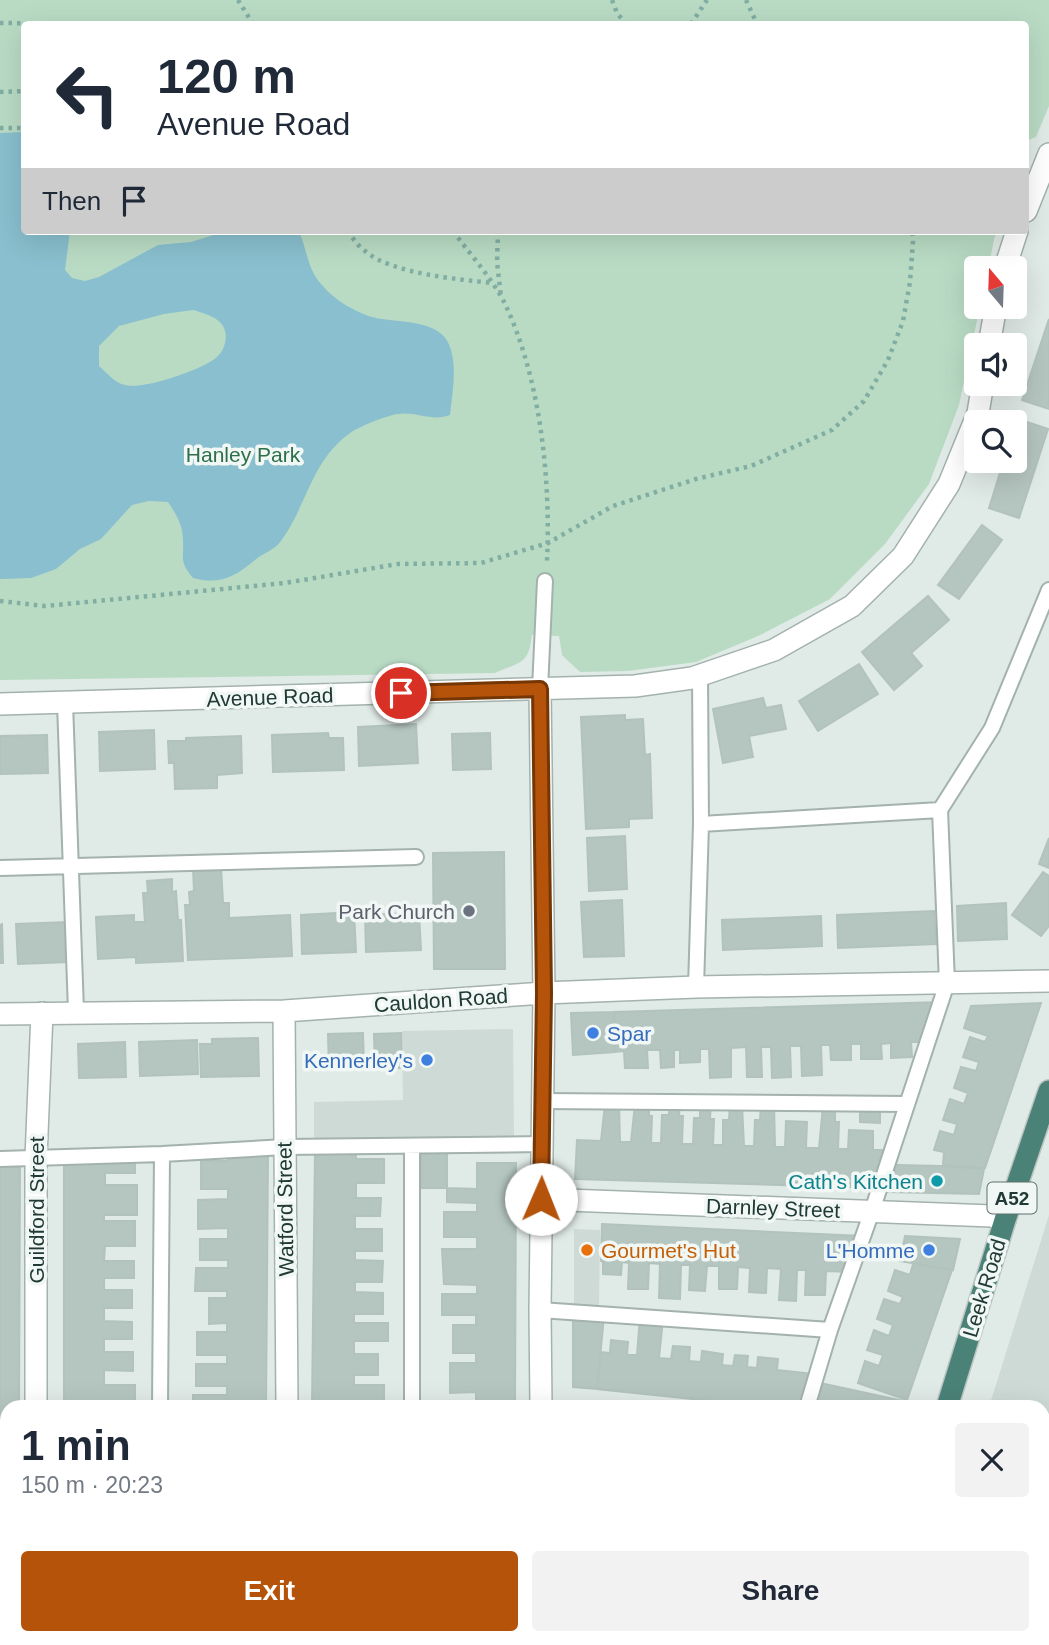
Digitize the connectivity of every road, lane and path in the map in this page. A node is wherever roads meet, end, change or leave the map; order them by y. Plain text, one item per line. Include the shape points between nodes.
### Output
1 (238, 0) edge
2 (612, 0) edge
3 (707, 0) edge
4 (746, 0) edge
5 (251, 21) edge
6 (624, 21) edge
7 (693, 21) edge
8 (756, 21) edge
9 (0, 23) edge
10 (21, 23) edge
11 (21, 91) edge
12 (0, 92) edge
13 (0, 128) edge
14 (21, 128) edge
15 (1049, 154) edge
16 (1029, 204) edge
17 (351, 235) edge
18 (456, 235) edge
19 (498, 235) edge
20 (912, 235) edge
21 (1016, 235) edge
22 (1009, 256) edge
23 (492, 284) junction
24 (502, 298) junction
25 (981, 396) edge
26 (548, 542) junction
27 (545, 581) dead end
28 (1049, 590) edge
29 (0, 601) edge
30 (700, 675) junction
31 (540, 689) junction
32 (65, 702) junction
33 (0, 704) edge
34 (940, 810) junction
35 (701, 824) junction
36 (416, 857) dead end
37 (72, 865) junction
38 (0, 868) edge
39 (1049, 981) edge
40 (947, 983) junction
41 (696, 987) junction
42 (544, 993) junction
43 (76, 1011) junction
44 (284, 1011) junction
45 (42, 1013) junction
46 (0, 1014) edge
47 (1049, 1091) edge
48 (543, 1101) junction
49 (907, 1104) junction
50 (543, 1144) junction
51 (285, 1147) junction
52 (411, 1147) junction
53 (162, 1154) junction
54 (36, 1158) junction
55 (0, 1159) edge
56 (541, 1199) junction
57 (872, 1211) junction
58 (1005, 1220) junction
59 (540, 1310) junction
60 (830, 1330) junction
61 (36, 1400) edge
62 (160, 1400) edge
63 (287, 1400) edge
64 (412, 1400) edge
65 (547, 1400) edge
66 (809, 1400) edge
67 (949, 1400) edge

1 - 5 path
2 - 6 path
3 - 7 path
4 - 8 path
9 - 10 path
11 - 12 path
13 - 14 path
15 - 16 street
17 - 23 path via 366,252 386,263 433,276
18 - 23 path
19 - 24 path
20 - 26 path via 910,282 888,360 864,401 832,430 751,466 614,506
21 - 22 street
23 - 24 path
24 - 26 path via 521,342 536,408
25 - 30 street, Avenue Road via 949,484 903,556 852,606 774,650
26 - 29 path via 481,564 398,564 285,583 45,606
27 - 31 lane
28 - 34 lane via 992,728
30 - 31 street, Avenue Road via 635,686
30 - 35 lane
31 - 32 street, Avenue Road
31 - 42 street
32 - 33 street, Avenue Road
32 - 37 lane
34 - 35 lane
34 - 40 lane
35 - 41 lane
36 - 37 lane
37 - 38 lane
37 - 43 lane
39 - 40 street, Cauldon Road
40 - 41 street, Cauldon Road
40 - 49 lane
41 - 42 street, Cauldon Road
42 - 44 street, Cauldon Road
42 - 48 street
43 - 44 street, Cauldon Road
43 - 45 street, Cauldon Road
44 - 51 street, Watford Street
45 - 46 street, Cauldon Road
45 - 54 street, Guildford Street
47 - 58 highway, Leek Road / A52
48 - 49 lane
48 - 50 street
49 - 57 lane
50 - 52 lane
50 - 56 street
51 - 52 lane
51 - 53 lane
51 - 63 street, Watford Street
52 - 64 lane
53 - 54 lane
53 - 62 lane
54 - 55 lane
54 - 61 street, Guildford Street
56 - 57 street, Darnley Street
56 - 59 street
57 - 58 street, Darnley Street
57 - 60 lane
58 - 67 highway, Leek Road / A52
59 - 60 lane
59 - 65 street
60 - 66 lane

